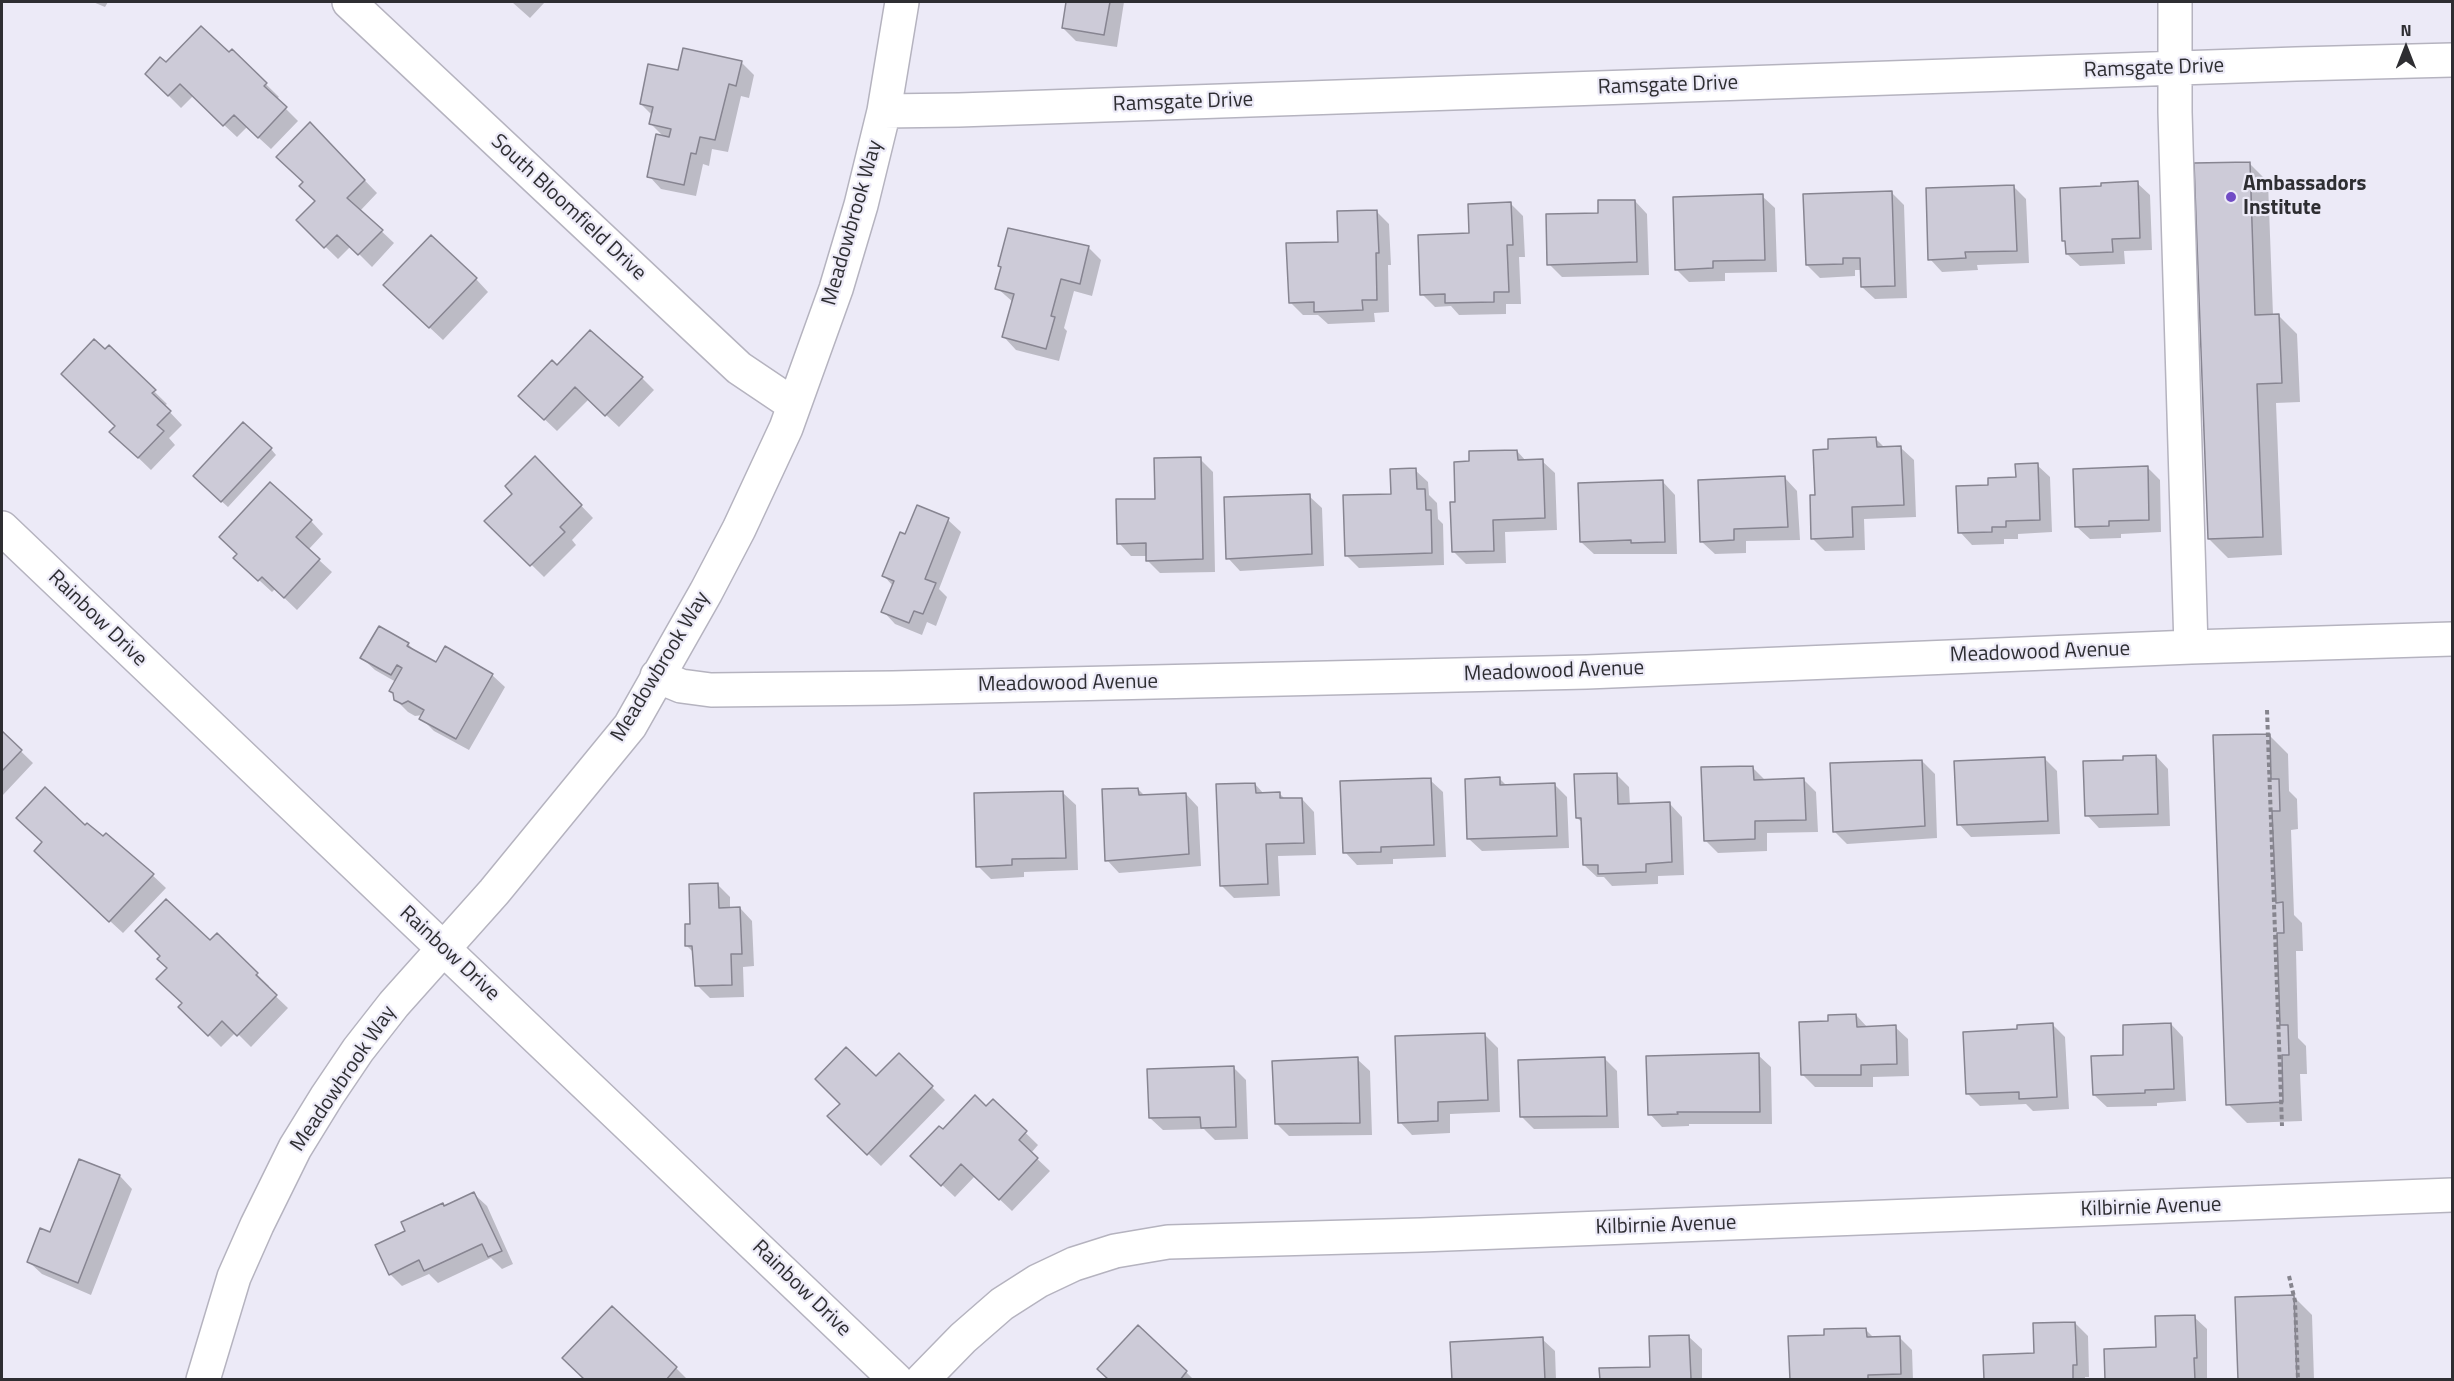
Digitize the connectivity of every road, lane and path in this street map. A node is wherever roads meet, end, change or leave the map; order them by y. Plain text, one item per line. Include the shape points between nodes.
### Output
1 (349, 2) edge
2 (902, 2) edge
3 (2175, 2) edge
4 (2452, 60) edge
5 (2175, 68) junction
6 (884, 111) junction
7 (794, 405) junction
8 (2, 528) edge
9 (2452, 639) edge
10 (2191, 647) junction
11 (657, 676) junction
12 (2267, 710) dead end
13 (443, 949) junction
14 (2282, 1125) dead end
15 (2452, 1195) edge
16 (2289, 1276) dead end
17 (202, 1380) edge
18 (896, 1380) edge
19 (922, 1380) edge
20 (2298, 1380) edge

1 - 7 street, South Bloomfield Drive via 739,368
2 - 6 street, Meadowbrook Way
3 - 5 street
4 - 5 street, Ramsgate Drive
5 - 6 street, Ramsgate Drive
5 - 10 street
6 - 7 street, Meadowbrook Way via 839,278
7 - 11 street, Meadowbrook Way via 740,529
8 - 13 street, Rainbow Drive
9 - 10 street, Meadowood Avenue
10 - 11 street, Meadowood Avenue via 1587,672 893,688 711,690 681,686
11 - 13 street, Meadowbrook Way via 630,726
12 - 14 path
13 - 17 street, Meadowbrook Way via 358,1050 294,1148 234,1277
13 - 18 street, Rainbow Drive
15 - 19 street, Kilbirnie Avenue via 1168,1242 1115,1251 1038,1281 1002,1304
16 - 20 path via 2295,1301

